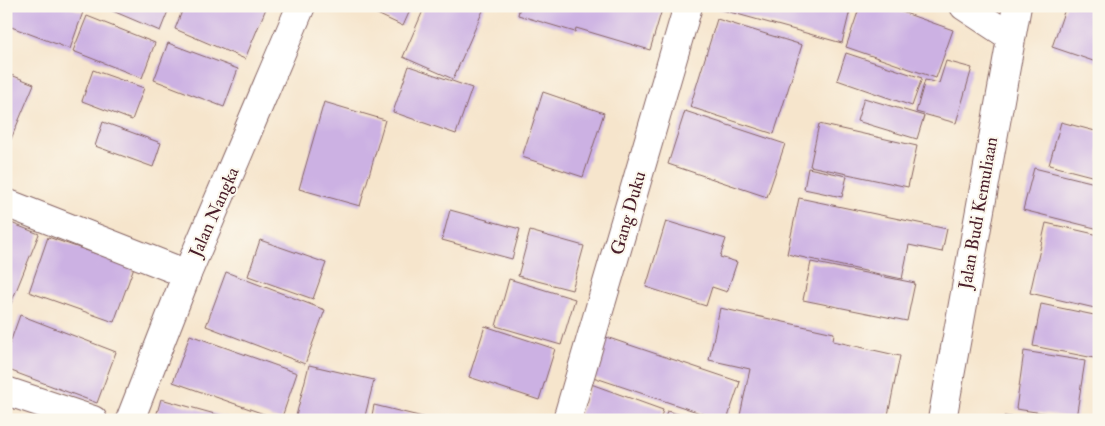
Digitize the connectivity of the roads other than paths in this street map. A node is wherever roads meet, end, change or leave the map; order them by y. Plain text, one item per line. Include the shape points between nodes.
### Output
1 (301, 6) edge
2 (688, 6) edge
3 (964, 6) edge
4 (1017, 6) edge
5 (1011, 37) junction
6 (6, 203) edge
7 (187, 274) junction
8 (6, 391) edge
9 (93, 420) edge
10 (130, 420) edge
11 (567, 420) edge
12 (942, 420) edge

1 - 7 street, Jalan Nangka
2 - 11 street, Gang Duku
3 - 5 street
4 - 5 street, Jalan Budi Kemuliaan
5 - 12 street, Jalan Budi Kemuliaan
6 - 7 street
7 - 10 street, Jalan Nangka
8 - 9 street

